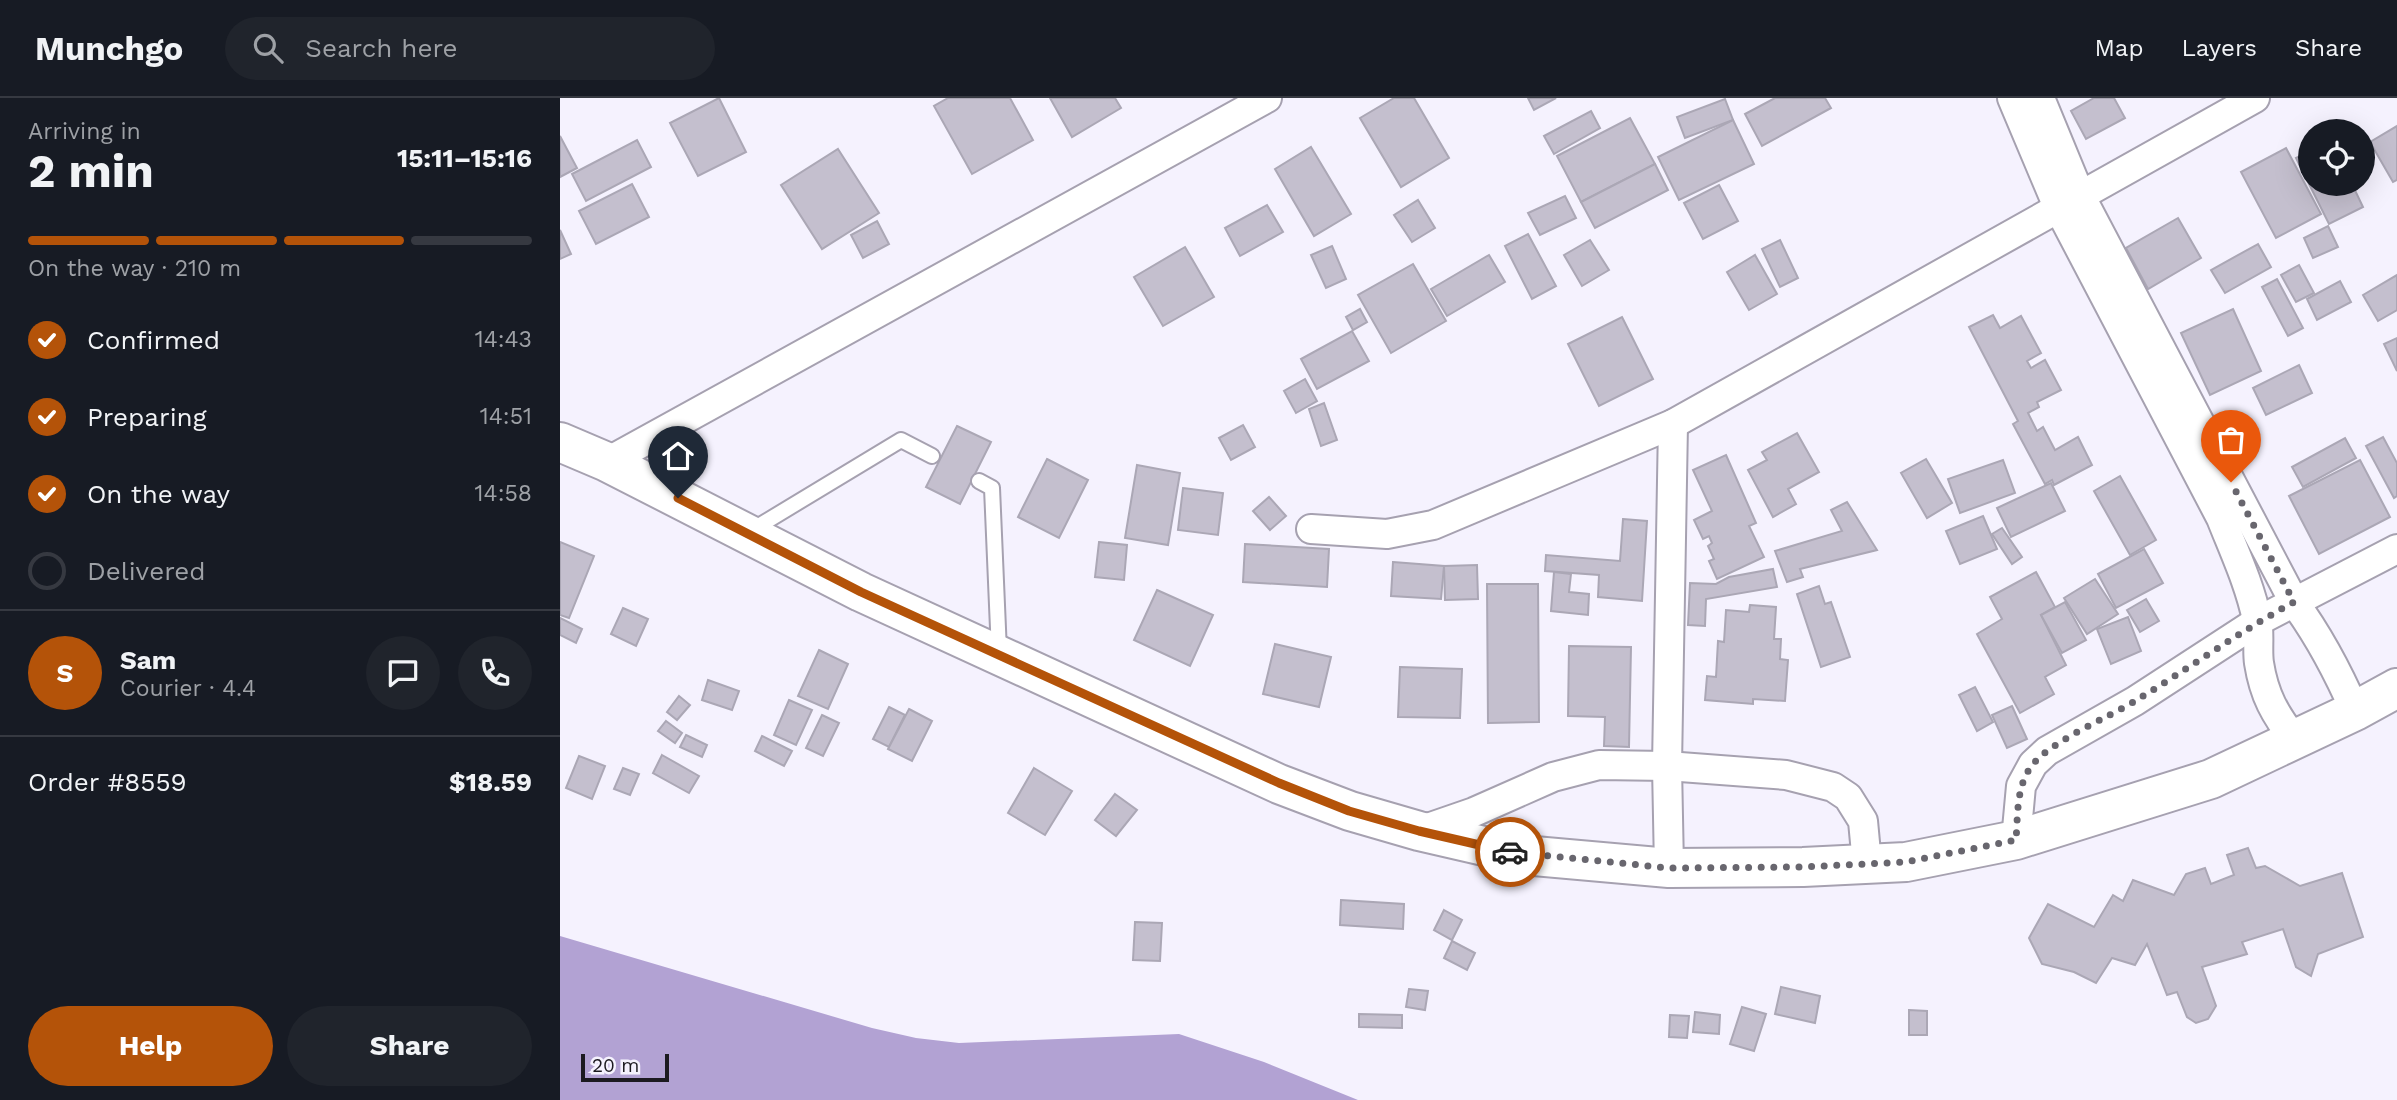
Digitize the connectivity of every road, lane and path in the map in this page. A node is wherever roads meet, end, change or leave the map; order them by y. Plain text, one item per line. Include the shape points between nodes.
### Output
1 (1267, 98) edge
2 (2012, 98) edge
3 (2040, 98) edge
4 (2255, 98) edge
5 (2069, 201) junction
6 (1672, 424) junction
7 (560, 442) edge
8 (932, 456) dead end
9 (607, 462) junction
10 (979, 481) dead end
11 (1311, 529) dead end
12 (748, 533) junction
13 (2397, 549) edge
14 (2294, 602) junction
15 (2258, 621) junction
16 (1000, 657) junction
17 (2397, 688) edge
18 (2355, 711) junction
19 (2295, 740) junction
20 (1667, 766) junction
21 (1419, 831) junction
22 (2016, 840) junction
23 (1867, 864) junction
24 (1669, 868) junction

1 - 9 street
2 - 5 street
3 - 5 street
4 - 5 street
5 - 6 street
5 - 14 street
5 - 15 street via 2221,518
6 - 11 street via 1433,525 1387,534
6 - 20 street
7 - 9 highway
8 - 12 lane via 901,440
9 - 12 highway
10 - 16 lane via 992,488
12 - 16 highway
13 - 14 street
14 - 15 street
14 - 18 street via 2337,670
15 - 19 street via 2259,662 2267,694 2276,716
15 - 22 street via 2032,764 2021,786
16 - 21 highway via 1279,783 1349,811
17 - 18 highway
18 - 19 highway
19 - 22 highway via 2211,779
20 - 21 street via 1599,765 1553,777
20 - 23 street via 1786,775 1833,787 1849,797 1863,821
20 - 24 street
21 - 24 highway via 1523,855
22 - 23 highway via 1906,862
23 - 24 highway

